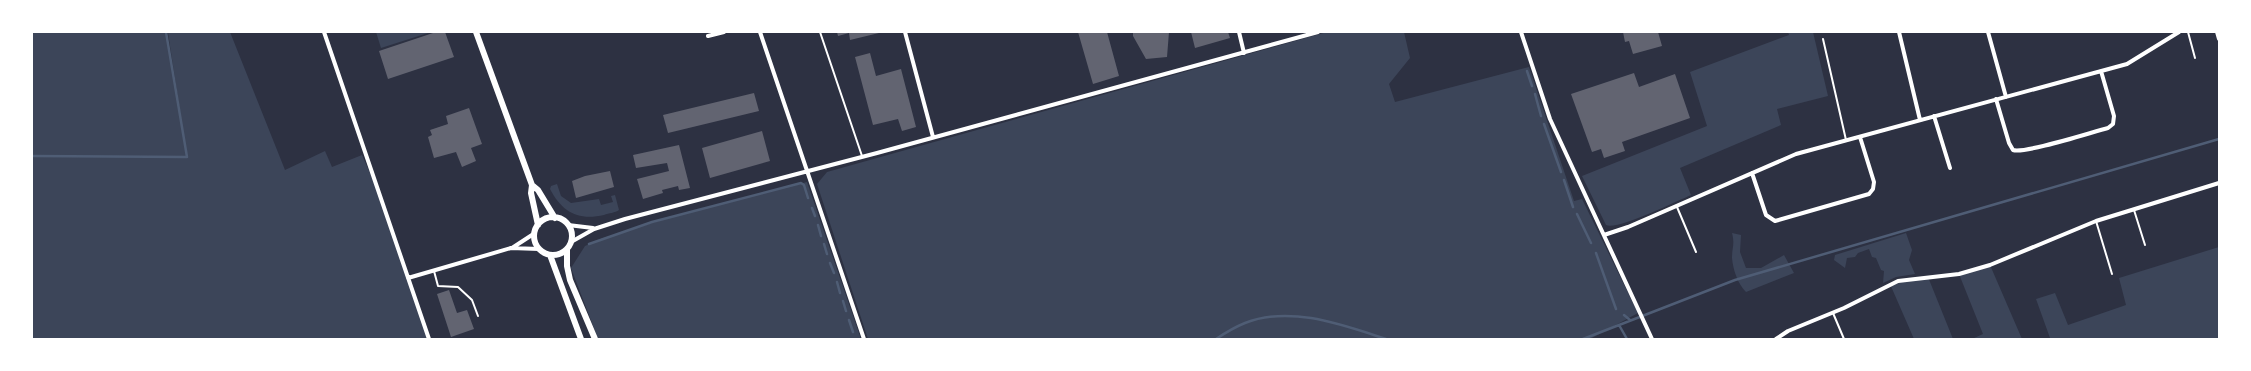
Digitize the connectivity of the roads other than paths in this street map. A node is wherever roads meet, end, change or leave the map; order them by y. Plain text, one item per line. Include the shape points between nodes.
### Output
1 (324, 32) edge
2 (476, 32) edge
3 (724, 32) edge
4 (760, 32) edge
5 (820, 32) edge
6 (905, 32) edge
7 (1239, 32) edge
8 (1318, 32) edge
9 (1521, 32) edge
10 (1899, 32) edge
11 (1988, 32) edge
12 (2179, 32) edge
13 (2188, 32) edge
14 (2217, 32) edge
15 (708, 36) dead end
16 (1823, 39) dead end
17 (2219, 39) edge
18 (1244, 53) junction
19 (2195, 58) dead end
20 (2101, 71) junction
21 (2006, 97) junction
22 (1996, 99) junction
23 (1934, 116) junction
24 (1920, 120) junction
25 (1860, 136) junction
26 (933, 137) junction
27 (1846, 140) junction
28 (862, 156) junction
29 (1950, 168) dead end
30 (807, 171) junction
31 (1752, 173) junction
32 (2219, 183) edge
33 (532, 185) junction
34 (1677, 205) junction
35 (2134, 209) junction
36 (555, 218) junction
37 (2096, 221) junction
38 (538, 225) junction
39 (568, 225) junction
40 (594, 228) junction
41 (535, 233) junction
42 (1604, 235) junction
43 (571, 242) junction
44 (2145, 245) dead end
45 (511, 248) junction
46 (539, 249) junction
47 (567, 249) junction
48 (1696, 252) dead end
49 (550, 255) junction
50 (434, 271) junction
51 (2112, 274) dead end
52 (408, 278) junction
53 (1833, 313) junction
54 (478, 316) dead end
55 (429, 339) edge
56 (581, 339) edge
57 (595, 339) edge
58 (864, 339) edge
59 (1652, 339) edge
60 (1776, 339) edge
61 (1844, 339) edge

1 - 52 street
2 - 33 main road
3 - 15 street
4 - 30 street
5 - 28 lane
6 - 26 street
7 - 18 street
8 - 18 street
9 - 42 street via 1550,118
10 - 24 street
11 - 21 street
12 - 20 street via 2135,60
13 - 19 lane
14 - 17 street
16 - 27 lane
18 - 26 street
20 - 21 street
20 - 22 street via 2114,116 2113,124 2108,128 2018,151 2011,146
21 - 22 street
22 - 23 street
23 - 24 street
23 - 29 street
24 - 25 street
25 - 27 street
25 - 31 street via 1874,182 1869,194 1775,221 1766,215
26 - 28 street
27 - 31 street via 1786,158
28 - 30 street
30 - 40 street
30 - 58 street
31 - 34 street
32 - 35 street
33 - 36 main road via 538,190
33 - 38 main road via 531,193
34 - 42 street
34 - 48 lane
35 - 37 street
35 - 44 lane
36 - 38 main road via 548,218
36 - 39 main road
37 - 51 lane
37 - 53 street via 1990,265 1959,274 1898,281
38 - 41 main road
39 - 40 street
39 - 43 main road via 572,234
40 - 43 street
41 - 45 street
41 - 46 main road via 535,242
42 - 59 street
43 - 47 main road
45 - 46 street
45 - 50 street
46 - 49 main road
47 - 49 main road
47 - 57 main road via 570,280
49 - 56 main road
50 - 52 street
50 - 54 lane via 438,286 458,287 472,300
52 - 55 street
53 - 60 street via 1788,331
53 - 61 lane

